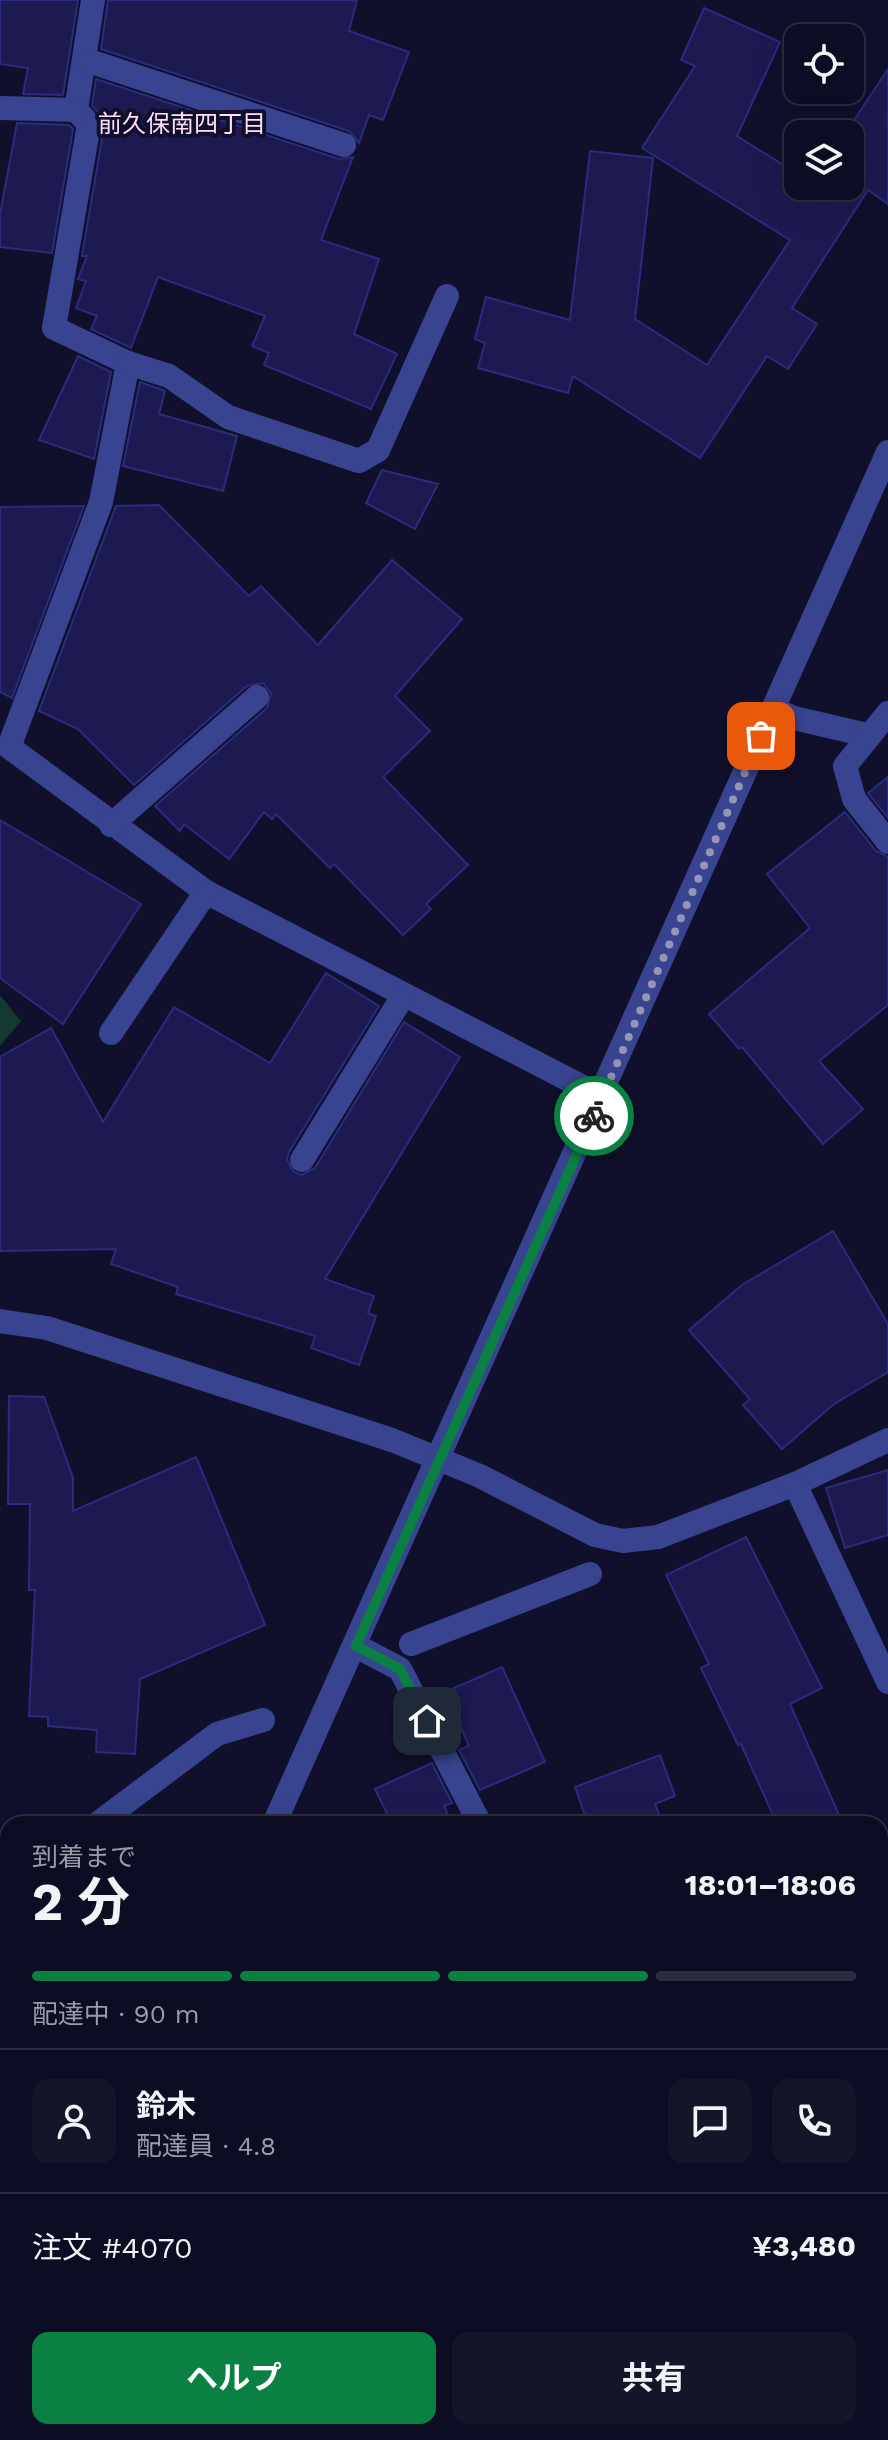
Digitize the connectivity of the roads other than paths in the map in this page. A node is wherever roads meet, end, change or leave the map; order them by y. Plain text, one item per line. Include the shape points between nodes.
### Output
1 (93, 0) edge
2 (86, 60) junction
3 (0, 108) edge
4 (76, 110) junction
5 (344, 145) dead end
6 (447, 296) dead end
7 (128, 363) junction
8 (888, 452) edge
9 (880, 496) edge
10 (257, 697) dead end
11 (773, 709) junction
12 (888, 713) edge
13 (867, 735) junction
14 (111, 825) junction
15 (888, 842) edge
16 (206, 892) junction
17 (403, 996) junction
18 (111, 1033) dead end
19 (602, 1097) junction
20 (302, 1160) dead end
21 (0, 1321) edge
22 (888, 1440) edge
23 (440, 1460) junction
24 (795, 1484) junction
25 (590, 1574) dead end
26 (411, 1644) dead end
27 (356, 1646) junction
28 (888, 1682) edge
29 (263, 1720) dead end
30 (108, 1816) edge
31 (278, 1816) edge
32 (476, 1816) edge

1 - 2 street
2 - 4 street
2 - 5 street
3 - 4 street
4 - 7 street via 89,124 54,328
6 - 7 street via 378,450 359,461 228,417 169,376
7 - 14 street via 101,502 9,747
8 - 9 street
9 - 11 street
10 - 14 street
11 - 13 street
11 - 19 street
12 - 13 street
13 - 15 street via 845,766 854,799
14 - 16 street
16 - 17 street
16 - 18 street
17 - 19 street
17 - 20 street
19 - 23 street
21 - 23 street via 47,1328
22 - 24 street
23 - 24 street via 595,1535 623,1541 658,1537
23 - 27 street
24 - 28 street
25 - 26 street
27 - 31 street
27 - 32 street via 400,1669
29 - 30 street via 217,1734

